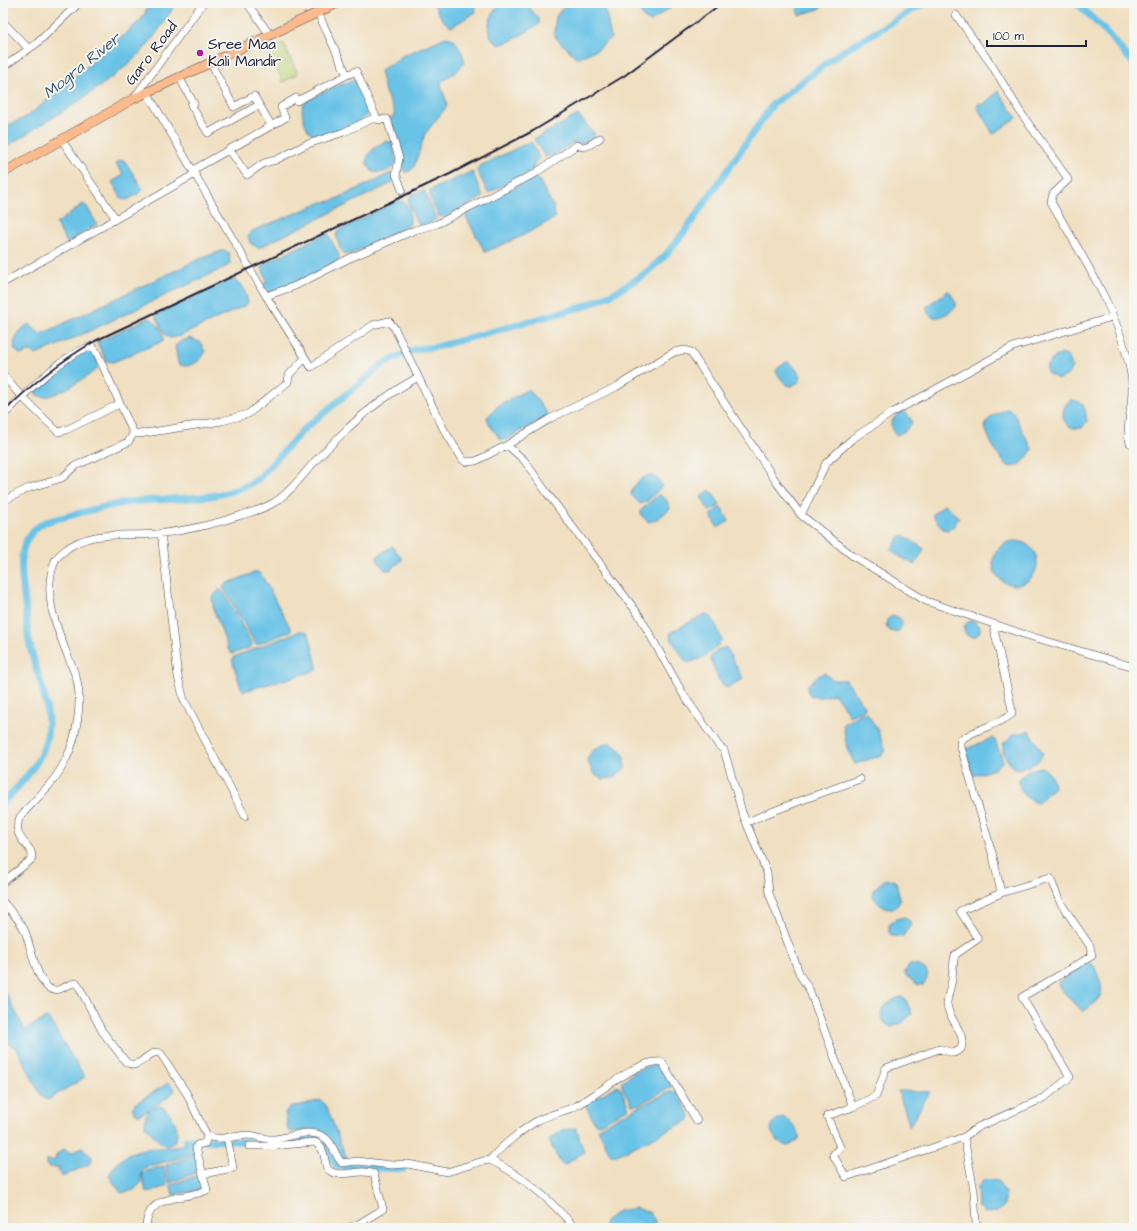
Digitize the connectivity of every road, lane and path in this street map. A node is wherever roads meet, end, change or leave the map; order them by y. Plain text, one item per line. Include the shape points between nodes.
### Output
1 (79, 3) edge
2 (203, 3) edge
3 (247, 3) edge
4 (338, 3) edge
5 (318, 12) junction
6 (956, 16) dead end
7 (3, 22) edge
8 (270, 35) junction
9 (30, 49) junction
10 (210, 62) junction
11 (3, 67) edge
12 (347, 75) junction
13 (179, 77) junction
14 (148, 94) junction
15 (133, 99) junction
16 (259, 106) junction
17 (376, 117) junction
18 (270, 126) junction
19 (600, 138) dead end
20 (61, 139) junction
21 (229, 149) junction
22 (194, 172) junction
23 (3, 173) edge
24 (402, 190) dead end
25 (116, 219) junction
26 (3, 283) edge
27 (266, 296) junction
28 (1112, 317) junction
29 (305, 358) junction
30 (417, 374) junction
31 (3, 375) edge
32 (22, 397) junction
33 (118, 405) dead end
34 (3, 416) edge
35 (134, 433) junction
36 (508, 445) junction
37 (1134, 445) edge
38 (3, 501) edge
39 (801, 515) junction
40 (161, 533) junction
41 (993, 624) junction
42 (1134, 667) edge
43 (860, 779) dead end
44 (245, 816) dead end
45 (747, 822) junction
46 (3, 882) edge
47 (1001, 893) junction
48 (3, 902) edge
49 (853, 1107) junction
50 (697, 1121) dead end
51 (207, 1136) junction
52 (227, 1137) junction
53 (964, 1137) junction
54 (249, 1146) dead end
55 (490, 1160) junction
56 (203, 1174) junction
57 (146, 1228) edge
58 (346, 1228) edge
59 (575, 1228) edge
60 (979, 1228) edge

1 - 9 street
2 - 15 street, Garo Road
3 - 8 street
4 - 5 main road
5 - 8 main road
5 - 12 street
6 - 28 street via 1066,176 1068,180 1053,194 1051,202 1103,294
7 - 9 street
8 - 10 main road
9 - 11 street
10 - 13 main road
10 - 16 street via 234,107 254,96
12 - 17 street via 356,71
12 - 18 street via 298,101 296,98 285,103 281,107 285,118
13 - 14 main road
13 - 16 street via 194,104 191,105 208,133
14 - 15 main road
14 - 22 street
15 - 20 main road
16 - 18 street
17 - 21 street via 264,163 247,175
17 - 24 street via 379,120 387,118 399,158 396,174
18 - 21 street
19 - 27 street via 587,147 577,145 534,174 437,224 415,230 350,258 295,286
20 - 23 main road
20 - 25 street
21 - 22 street
22 - 25 street
22 - 27 street
25 - 26 street
27 - 29 street
28 - 37 street via 1131,375 1128,435 1130,443
28 - 39 street via 1013,347 890,414 852,439 826,463
29 - 30 street via 312,367 355,336 384,321 389,321
29 - 35 street via 289,375 288,382 248,414 155,433
30 - 36 street via 462,460 476,461
30 - 40 street via 349,427 276,501 260,509 218,522
31 - 32 street
32 - 33 street via 58,432
32 - 34 street
32 - 35 street via 54,369 92,346
35 - 38 street via 128,442 75,466 62,478 29,488
36 - 39 street via 551,418 616,387 674,352 685,350 691,352
36 - 45 street via 534,473 639,615 683,694 724,750 732,783
39 - 41 street via 853,556 926,601
40 - 44 street via 178,677 184,700
40 - 46 street via 87,538 74,544 55,559 49,592 62,645 76,678 78,717 74,740 60,771 16,825 17,831 31,849 31,860
41 - 42 street
41 - 47 street via 1012,714 963,739 960,744 993,856
43 - 45 street
45 - 49 street via 767,873 769,894 800,975 809,989
47 - 49 street via 960,911 978,939 955,955 952,968 947,1004 962,1035 961,1049 954,1053 938,1049 886,1068 876,1096
47 - 53 street via 1050,878 1060,902 1090,946 1092,956 1022,997 1070,1077 1044,1098 978,1127
48 - 51 street via 23,927 33,960 46,985 56,990 77,983 102,1030 131,1065 135,1065 153,1052 162,1054 187,1094
49 - 53 street via 827,1116 840,1147 833,1155 846,1177
50 - 55 street via 662,1062 653,1062 626,1075 576,1106 537,1121
51 - 52 street
51 - 56 street via 204,1143 197,1145 196,1148
52 - 55 street via 248,1135 273,1140 309,1133 317,1134 329,1141 339,1160 346,1163 358,1161 391,1165 408,1164 447,1172
52 - 56 street via 233,1168
53 - 60 street via 974,1191 976,1223
54 - 58 street via 315,1142 324,1152 329,1171 366,1171 374,1174 383,1209 357,1225
55 - 59 street via 538,1190
56 - 57 street via 207,1190 155,1205 146,1220

